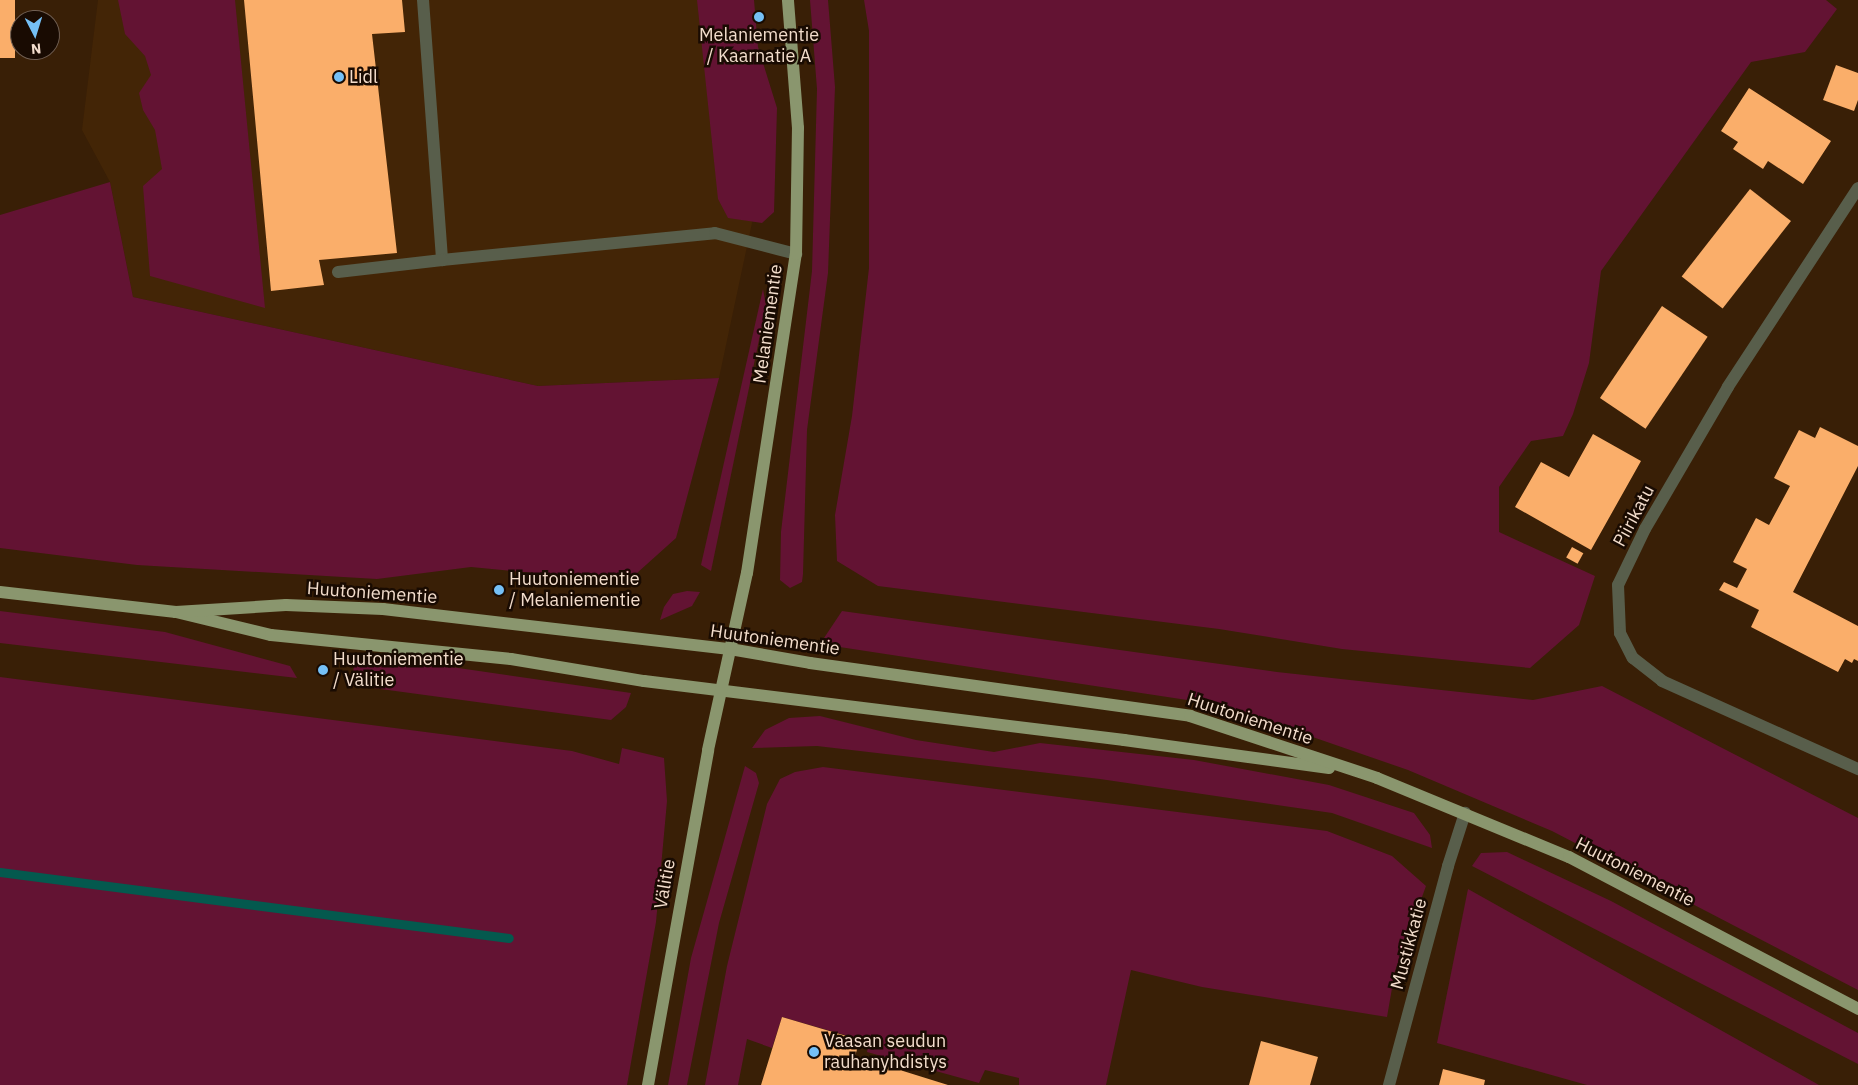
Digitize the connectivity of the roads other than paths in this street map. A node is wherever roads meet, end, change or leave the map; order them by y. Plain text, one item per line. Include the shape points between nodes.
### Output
1 (423, 0) edge
2 (788, 0) edge
3 (1858, 188) edge
4 (796, 254) junction
5 (442, 260) junction
6 (338, 272) dead end
7 (0, 592) edge
8 (176, 612) junction
9 (730, 649) junction
10 (720, 690) junction
11 (1858, 768) edge
12 (1359, 772) junction
13 (1465, 813) junction
14 (1858, 1010) edge
15 (648, 1085) edge
16 (1389, 1085) edge

1 - 5 street
2 - 4 main road, Melaniementie via 798,128
3 - 11 street, Piirikatu via 1728,387 1645,529 1618,585 1620,633 1633,658 1662,681
4 - 5 street via 715,233
4 - 9 main road, Melaniementie via 748,564
5 - 6 street
7 - 8 main road, Huutoniementie
8 - 9 main road, Huutoniementie via 286,605 383,609
8 - 10 main road, Huutoniementie via 271,635 511,659
9 - 10 main road, Melaniementie
9 - 12 main road, Huutoniementie via 1190,716
10 - 12 main road, Huutoniementie
10 - 15 main road, Välitie
12 - 13 main road, Huutoniementie
13 - 14 main road, Huutoniementie via 1569,857
13 - 16 street, Mustikkatie

